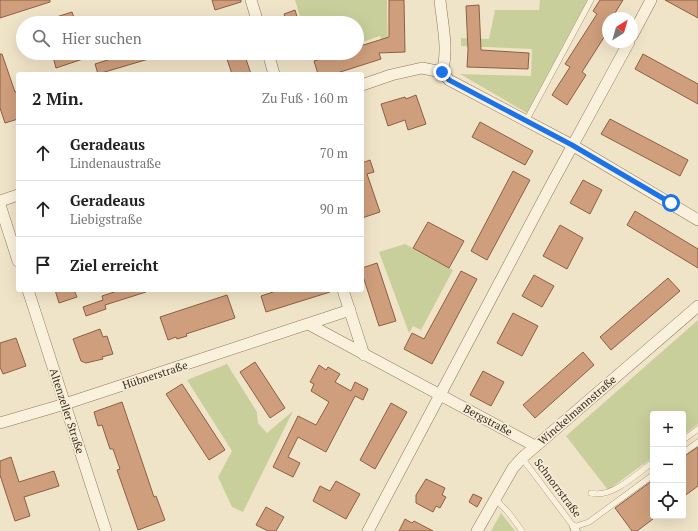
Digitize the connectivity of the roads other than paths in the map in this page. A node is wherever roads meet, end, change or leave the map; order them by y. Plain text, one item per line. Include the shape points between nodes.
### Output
1 (251, 0) edge
2 (440, 0) edge
3 (591, 0) edge
4 (651, 0) edge
5 (256, 16) edge
6 (638, 25) edge
7 (626, 48) edge
8 (270, 60) edge
9 (273, 72) edge
10 (442, 72) junction
11 (364, 84) edge
12 (526, 122) junction
13 (572, 145) junction
14 (16, 196) edge
15 (0, 201) edge
16 (0, 205) edge
17 (698, 220) edge
18 (16, 255) edge
19 (29, 292) edge
20 (344, 292) edge
21 (698, 306) edge
22 (350, 310) junction
23 (310, 325) junction
24 (364, 355) junction
25 (440, 395) junction
26 (64, 404) junction
27 (0, 423) edge
28 (698, 429) edge
29 (686, 438) edge
30 (698, 442) edge
31 (535, 446) junction
32 (686, 451) edge
33 (522, 458) junction
34 (650, 464) edge
35 (650, 477) edge
36 (591, 493) dead end
37 (495, 499) junction
38 (575, 529) edge
39 (106, 531) edge
40 (368, 531) edge
41 (477, 531) edge
42 (522, 531) edge

1 - 5 street
2 - 10 street via 445,48
3 - 12 lane
4 - 6 street
7 - 13 street
8 - 9 street
10 - 11 street via 422,68
10 - 12 street via 449,80
12 - 13 street
13 - 17 street
13 - 25 street
14 - 15 street
16 - 18 street
19 - 26 street, Altenzeller Straße
20 - 22 street
21 - 31 street, Winckelmannstraße
22 - 23 street, Hübnerstraße
22 - 24 street
23 - 24 street
23 - 26 street, Hübnerstraße
24 - 25 street
25 - 31 street, Bergstraße
25 - 40 street
26 - 27 street, Hübnerstraße
26 - 39 street, Altenzeller Straße
28 - 29 lane
30 - 32 lane
31 - 33 street, Winckelmannstraße
33 - 37 street, Winckelmannstraße via 513,468
33 - 38 lane, Schnorrstraße
34 - 36 lane via 620,486 598,495
35 - 38 lane via 589,522
37 - 41 street, Winckelmannstraße
37 - 42 lane

